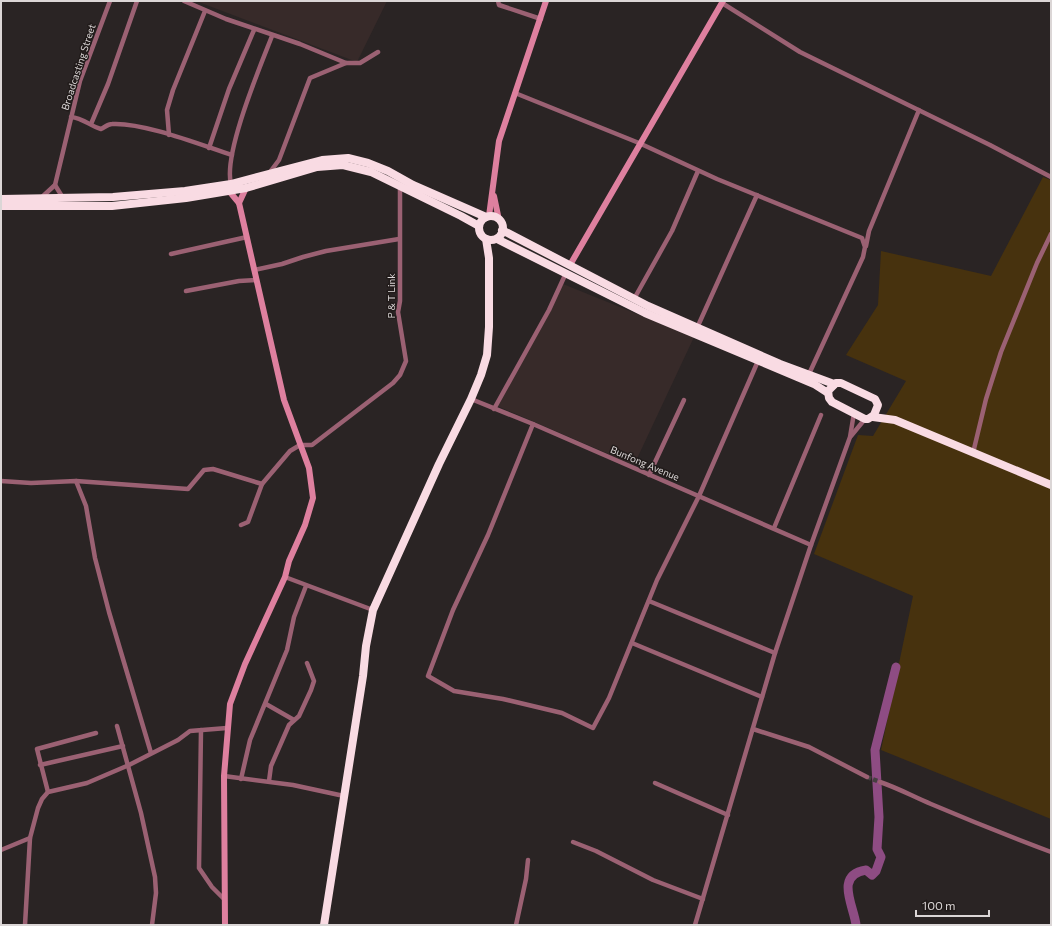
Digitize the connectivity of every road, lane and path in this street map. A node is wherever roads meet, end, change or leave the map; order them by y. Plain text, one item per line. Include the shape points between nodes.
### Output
1 (110, 1) edge
2 (137, 1) edge
3 (184, 1) edge
4 (498, 1) edge
5 (546, 1) edge
6 (722, 2) edge
7 (205, 10) junction
8 (541, 19) junction
9 (254, 30) junction
10 (272, 36) junction
11 (378, 52) dead end
12 (346, 63) junction
13 (516, 93) junction
14 (919, 110) junction
15 (71, 117) junction
16 (91, 124) junction
17 (169, 135) junction
18 (639, 143) junction
19 (209, 148) junction
20 (232, 155) junction
21 (698, 170) junction
22 (269, 174) junction
23 (1051, 177) edge
24 (400, 185) junction
25 (55, 186) junction
26 (246, 188) junction
27 (230, 189) junction
28 (494, 192) junction
29 (757, 195) junction
30 (42, 198) junction
31 (63, 198) junction
32 (1, 200) edge
33 (239, 203) junction
34 (1, 206) edge
35 (487, 217) junction
36 (499, 220) junction
37 (479, 226) junction
38 (502, 230) junction
39 (1051, 234) edge
40 (247, 237) junction
41 (399, 238) junction
42 (492, 239) junction
43 (865, 247) junction
44 (171, 254) dead end
45 (570, 265) junction
46 (254, 270) junction
47 (566, 273) junction
48 (257, 280) junction
49 (186, 291) dead end
50 (634, 299) junction
51 (697, 328) junction
52 (758, 361) junction
53 (809, 374) junction
54 (834, 384) junction
55 (828, 393) junction
56 (471, 399) junction
57 (684, 400) dead end
58 (878, 405) junction
59 (494, 409) junction
60 (854, 413) junction
61 (821, 415) dead end
62 (869, 418) junction
63 (895, 420) junction
64 (533, 424) junction
65 (850, 437) junction
66 (300, 445) junction
67 (973, 453) junction
68 (649, 475) junction
69 (76, 480) junction
70 (1, 481) edge
71 (262, 484) junction
72 (1051, 485) edge
73 (699, 496) junction
74 (242, 525) dead end
75 (774, 528) junction
76 (811, 545) junction
77 (285, 577) junction
78 (306, 586) junction
79 (649, 601) junction
80 (373, 610) junction
81 (632, 643) junction
82 (775, 654) junction
83 (307, 662) dead end
84 (762, 697) junction
85 (266, 704) junction
86 (294, 720) junction
87 (117, 726) dead end
88 (227, 728) junction
89 (753, 729) junction
90 (201, 730) junction
91 (96, 733) dead end
92 (123, 746) junction
93 (151, 753) junction
94 (40, 765) junction
95 (129, 765) junction
96 (224, 776) junction
97 (867, 777) tunnel mouth
98 (241, 778) junction
99 (269, 781) junction
100 (655, 782) dead end
101 (880, 782) tunnel mouth
102 (48, 792) junction
103 (345, 796) junction
104 (728, 815) junction
105 (30, 838) junction
106 (573, 842) dead end
107 (1, 850) edge
108 (1051, 852) edge
109 (528, 860) dead end
110 (224, 898) junction
111 (703, 899) junction
112 (697, 924) edge
113 (25, 925) edge
114 (152, 925) edge
115 (224, 925) edge
116 (324, 925) edge
117 (516, 925) edge

1 - 15 street, Broadcasting Street via 80,81
2 - 16 street
3 - 7 street
4 - 8 street via 499,5
5 - 8 street
6 - 14 street via 793,48
6 - 18 street
7 - 9 street
7 - 17 street via 167,110
8 - 13 street
9 - 10 street
9 - 19 street via 229,89
10 - 12 street via 300,44
10 - 20 street via 244,110
11 - 12 street via 360,63
12 - 22 street via 310,78 279,160
13 - 18 street
13 - 28 street via 499,141
14 - 23 street
14 - 43 street via 869,231
15 - 16 street
15 - 25 street, Broadcasting Street
16 - 17 street via 101,129 110,124 128,125
17 - 19 street
18 - 21 street
18 - 45 street
19 - 20 street
20 - 27 street via 228,175
21 - 29 street
21 - 50 street via 672,231
22 - 27 highway
22 - 35 highway via 322,160 348,158 382,168 412,185
24 - 26 highway via 371,172 343,165 317,167
24 - 37 highway
24 - 41 street, P & T Link
25 - 30 street
25 - 31 street
26 - 27 highway
26 - 33 street
27 - 31 highway
27 - 33 street
27 - 34 highway via 112,206
28 - 35 street
28 - 36 street
29 - 43 street via 862,238
29 - 51 street
30 - 31 highway
30 - 32 highway
33 - 40 street
35 - 36 highway
35 - 37 highway
36 - 38 highway
37 - 42 highway via 480,234
38 - 42 highway
38 - 45 highway
39 - 67 street via 1002,352 986,399
40 - 44 street
40 - 46 street
41 - 46 street via 326,251
41 - 66 street, P & T Link via 398,312 406,362 400,375 312,445
42 - 47 highway
42 - 56 highway via 489,258 487,355
43 - 53 street via 863,257
45 - 50 highway
46 - 48 street
47 - 52 highway via 645,313
47 - 59 street
48 - 49 street
48 - 66 street via 284,400
50 - 51 highway
51 - 53 highway
52 - 55 highway via 814,384
52 - 73 street
53 - 54 highway
54 - 55 highway
54 - 58 highway via 841,382 875,399
55 - 60 highway via 832,402
56 - 59 street, Bunfong Avenue
56 - 80 highway
57 - 68 street
58 - 62 highway via 877,410
58 - 63 highway
59 - 64 street, Bunfong Avenue
60 - 62 highway
60 - 65 street
61 - 75 street
62 - 63 highway
62 - 65 street
63 - 67 highway
64 - 68 street, Bunfong Avenue
64 - 81 street via 488,534 453,610 428,676 454,691 562,713 593,728 609,698
65 - 76 street
66 - 71 street via 290,451
66 - 77 street via 309,468 313,498
67 - 72 highway
68 - 73 street, Bunfong Avenue
69 - 70 street via 31,483
69 - 71 street via 188,489 204,470 212,469
69 - 93 street via 86,506 95,558 109,612
71 - 74 street via 248,522
73 - 75 street, Bunfong Avenue
73 - 79 street
75 - 76 street, Bunfong Avenue
76 - 82 street
77 - 78 street
77 - 88 street via 245,664 230,704
78 - 80 street
78 - 85 street via 294,617 287,650
79 - 81 street
79 - 82 street
80 - 103 highway
81 - 84 street
82 - 84 street
83 - 86 street via 314,681 306,703
84 - 89 street
85 - 86 street
85 - 98 street via 250,740
86 - 99 street via 289,725 271,766
87 - 92 street
88 - 90 street
88 - 96 street
89 - 97 street via 809,747
89 - 104 street
90 - 93 street via 190,731
90 - 110 street via 198,868
91 - 94 street via 37,749
92 - 94 street
92 - 95 street
93 - 95 street
94 - 102 street
95 - 102 street via 87,783
95 - 114 street via 155,877
96 - 98 street
96 - 110 street
98 - 99 street
99 - 103 street
100 - 104 street
101 - 108 street
102 - 105 street via 38,808
103 - 116 highway
104 - 111 street
105 - 107 street
105 - 113 street
106 - 111 street via 653,880
109 - 117 street
110 - 115 street
111 - 112 street

